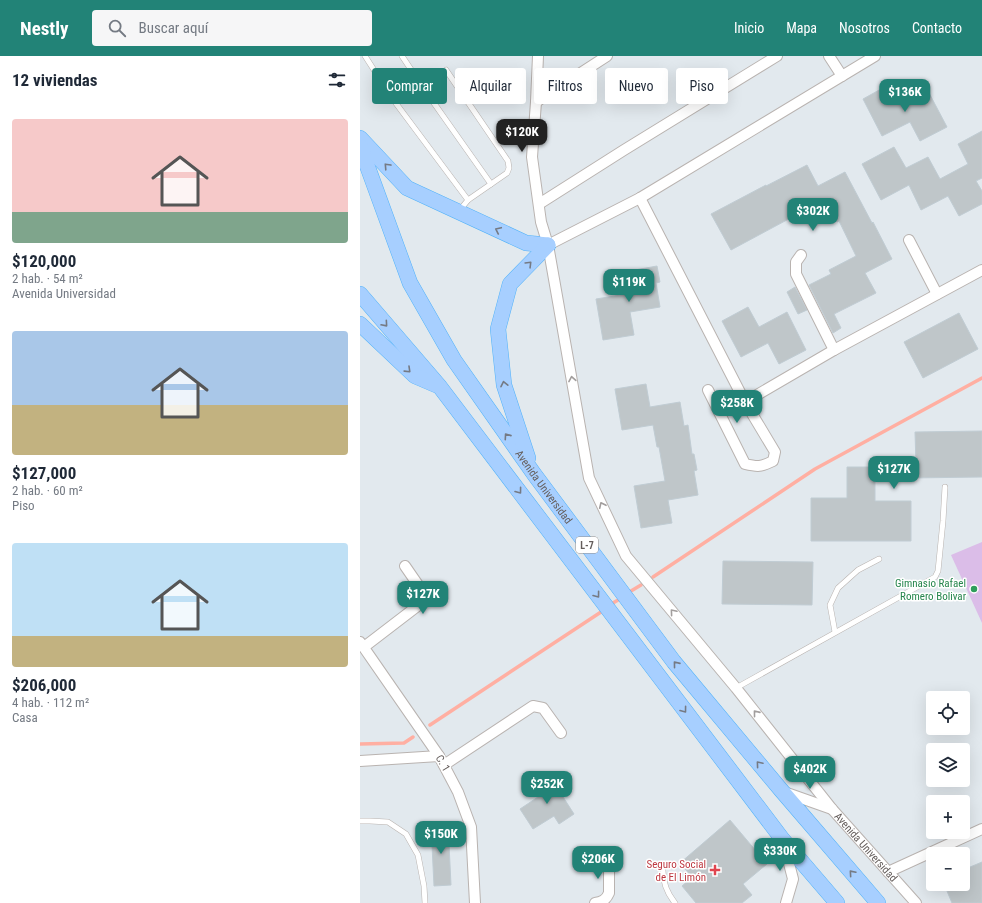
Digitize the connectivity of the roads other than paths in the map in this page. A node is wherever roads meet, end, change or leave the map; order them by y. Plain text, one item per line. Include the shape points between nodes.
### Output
1 (365, 56) edge
2 (402, 56) edge
3 (538, 56) edge
4 (607, 56) edge
5 (777, 56) edge
6 (829, 56) edge
7 (875, 56) edge
8 (537, 68) edge
9 (588, 68) edge
10 (447, 71) edge
11 (842, 76) junction
12 (536, 104) edge
13 (360, 138) edge
14 (360, 146) edge
15 (492, 184) junction
16 (640, 198) junction
17 (468, 200) junction
18 (539, 204) junction
19 (459, 212) junction
20 (909, 240) dead end
21 (548, 245) junction
22 (801, 255) dead end
23 (982, 270) edge
24 (360, 294) edge
25 (938, 294) junction
26 (360, 324) edge
27 (834, 350) junction
28 (440, 387) junction
29 (708, 390) dead end
30 (745, 402) junction
31 (534, 474) junction
32 (945, 487) dead end
33 (879, 559) dead end
34 (405, 566) dead end
35 (835, 632) junction
36 (362, 645) edge
37 (736, 688) junction
38 (561, 733) dead end
39 (360, 761) edge
40 (442, 761) junction
41 (781, 790) junction
42 (832, 810) junction
43 (360, 821) edge
44 (982, 829) edge
45 (783, 840) junction
46 (609, 865) dead end
47 (663, 871) dead end
48 (888, 872) junction
49 (425, 903) edge
50 (475, 903) edge
51 (595, 903) edge
52 (675, 903) edge
53 (786, 903) edge
54 (837, 903) edge
55 (878, 903) edge
56 (916, 903) edge

1 - 17 lane via 392,98
2 - 15 lane
3 - 8 street, Avenida Universidad
4 - 9 street
5 - 18 street
6 - 11 street
7 - 11 street
10 - 15 lane via 508,160 507,173
11 - 16 street
12 - 18 street, Avenida Universidad via 532,157
19 -> 13 main road via 407,188
31 -> 14 main road, Avenida Universidad / L-7 via 454,360 410,283
15 - 17 lane
16 - 21 street
16 - 30 street
17 - 19 lane
18 - 21 street, Avenida Universidad
21 -> 19 main road via 526,243
20 - 25 street
31 -> 21 main road via 504,385 498,329 510,284
37 -> 21 street, Avenida Universidad via 626,556 590,478
22 - 27 street via 796,262 796,274
23 - 25 street
24 -> 28 main road, Avenida Universidad / L-7
25 - 27 street
26 -> 28 main road via 415,376
27 - 30 street
28 -> 45 main road, Avenida Universidad / L-7
29 - 30 street via 745,464 763,466 773,461 775,452
41 -> 31 main road, Avenida Universidad / L-7 via 674,662
32 - 35 lane via 938,571 935,576
33 - 35 lane via 858,570 838,588 830,605
34 - 36 street via 425,595 424,601
35 - 37 lane
36 - 40 street, C. 1
42 -> 37 street, Avenida Universidad
38 - 40 street via 543,708 533,706
39 - 40 street
40 - 50 street, C. 1 via 458,792 471,827
41 - 42 street
55 -> 41 main road, Avenida Universidad / L-7
42 - 48 street, Avenida Universidad
43 - 49 lane via 388,822 406,834 418,855
44 - 48 street
45 - 53 street via 793,879
45 - 54 main road, Avenida Universidad / L-7
46 - 51 street via 608,896 603,901
47 - 52 lane via 666,889
48 - 56 street, Avenida Universidad

